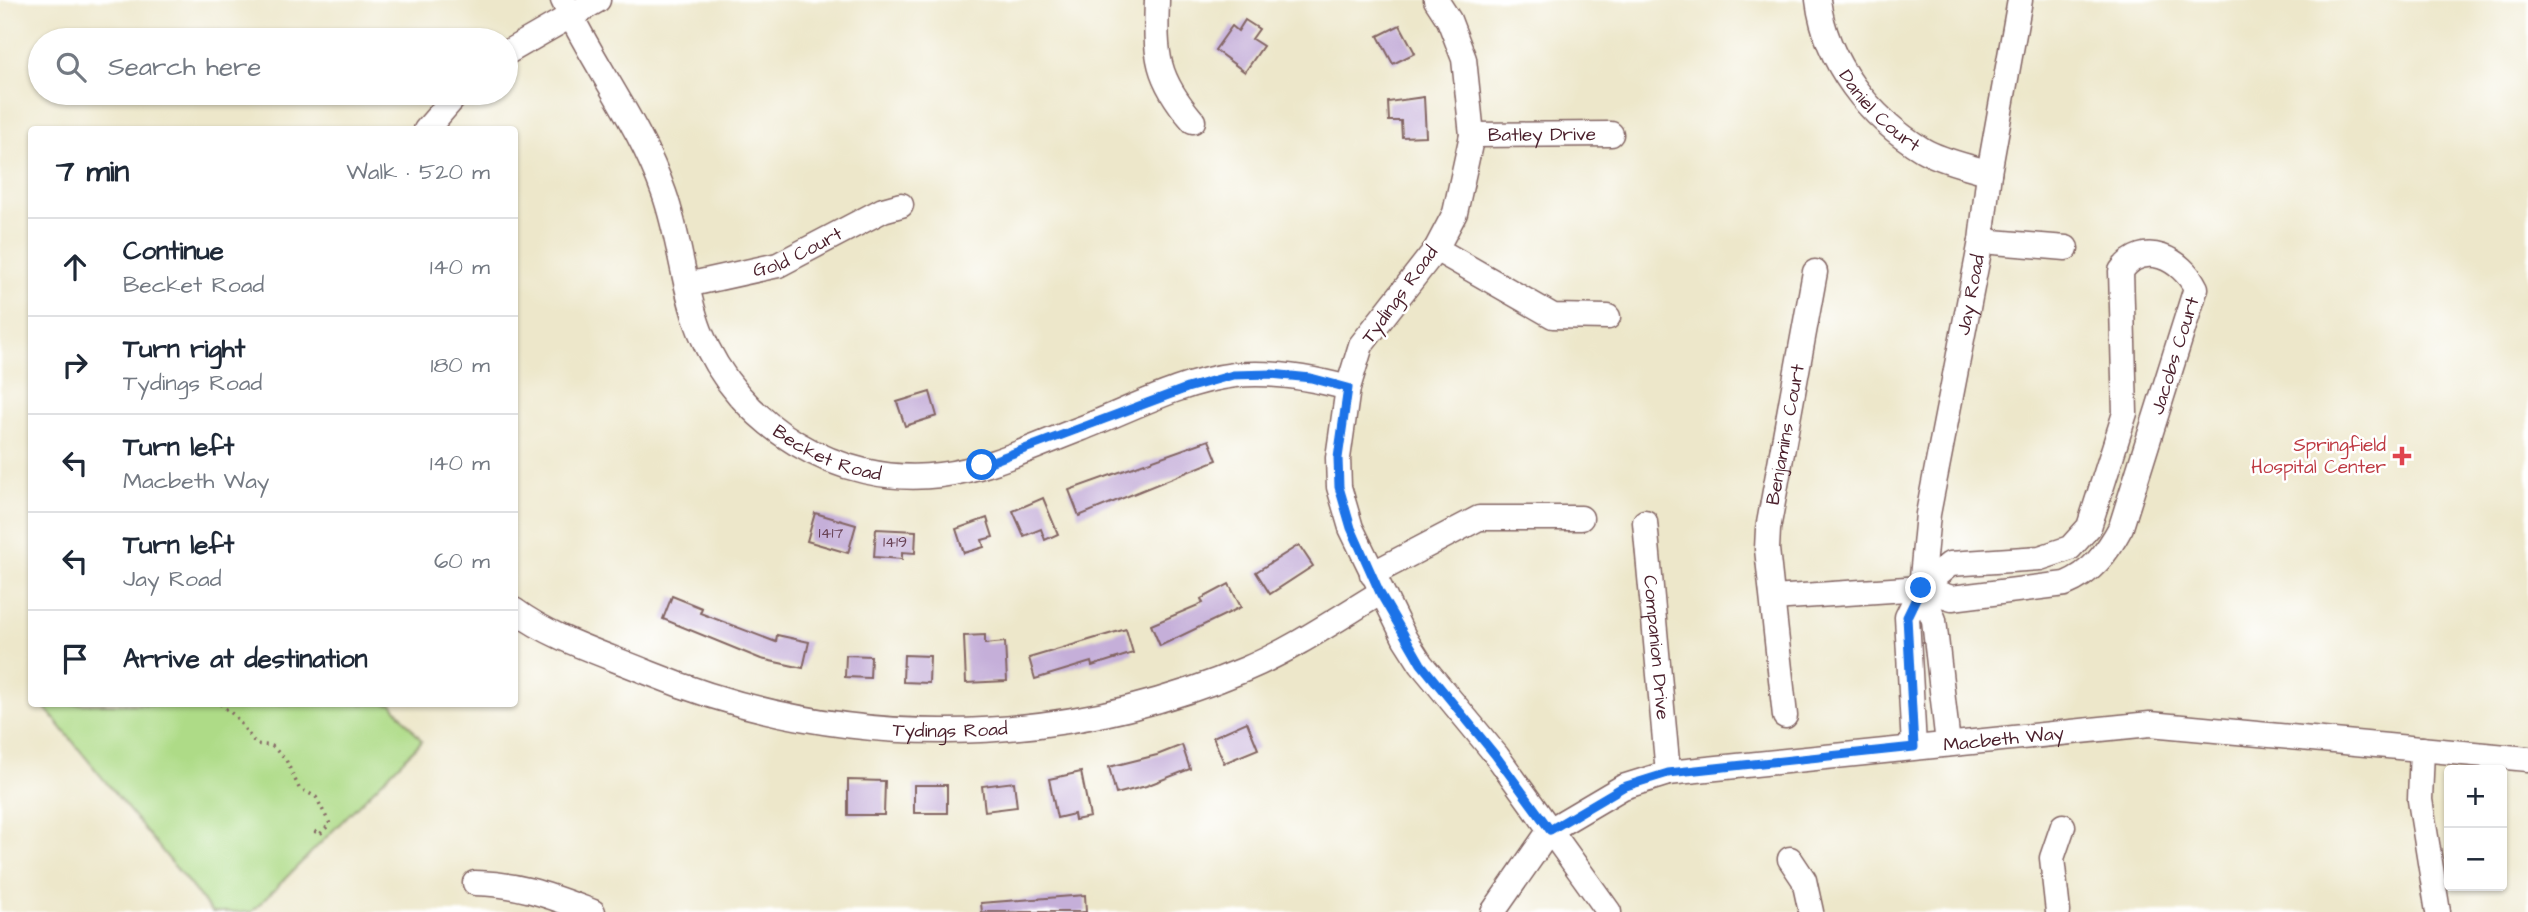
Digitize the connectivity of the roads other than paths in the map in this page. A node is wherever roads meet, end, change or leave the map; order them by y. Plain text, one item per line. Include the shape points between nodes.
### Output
1 (598, 0) edge
2 (1157, 0) edge
3 (1436, 0) edge
4 (1818, 0) edge
5 (2020, 0) edge
6 (566, 7) edge
7 (518, 44) edge
8 (448, 105) edge
9 (1193, 121) dead end
10 (429, 126) edge
11 (1611, 134) dead end
12 (1472, 135) junction
13 (1989, 173) junction
14 (901, 205) dead end
15 (1982, 241) junction
16 (2066, 248) dead end
17 (1436, 249) junction
18 (1815, 272) dead end
19 (687, 285) junction
20 (1608, 317) dead end
21 (1348, 388) junction
22 (2114, 447) junction
23 (2142, 458) junction
24 (1581, 518) dead end
25 (1645, 522) dead end
26 (1376, 584) junction
27 (1921, 588) junction
28 (1773, 598) junction
29 (518, 612) edge
30 (1785, 716) dead end
31 (1948, 744) junction
32 (1914, 747) junction
33 (2422, 749) junction
34 (2528, 759) edge
35 (1668, 773) junction
36 (2063, 826) dead end
37 (1550, 830) junction
38 (1790, 859) dead end
39 (475, 883) dead end
40 (565, 907) edge
41 (593, 912) edge
42 (1493, 912) edge
43 (1609, 912) edge
44 (1811, 912) edge
45 (2058, 912) edge
46 (2438, 912) edge

1 - 6 street
2 - 9 street via 1156,50 1162,74 1172,97
3 - 12 street, Tydings Road via 1464,59
4 - 13 street, Daniel Court via 1838,61 1865,103 1888,126 1925,151
5 - 13 street, Jay Road
6 - 7 street
6 - 19 street, Becket Road via 646,150 664,194
8 - 10 street
11 - 12 street, Batley Drive
12 - 17 street, Tydings Road via 1455,213
13 - 15 street, Jay Road
14 - 19 street, Gold Court via 778,265
15 - 16 street
15 - 27 street, Jay Road via 1927,514
17 - 20 street via 1553,316
17 - 21 street, Tydings Road via 1361,345
18 - 28 street, Benjamins Court via 1768,529
19 - 21 street, Becket Road via 714,361 752,410 810,451 880,475 941,475 982,465 1233,375 1311,378
21 - 26 street, Tydings Road via 1338,458 1339,487
22 - 23 street
22 - 23 street, Jacobs Court via 2125,413 2121,271 2139,254 2163,256 2188,270 2196,288
22 - 27 street, Jacobs Court via 2089,527 2070,548 2040,558 1950,564
23 - 27 street, Jacobs Court via 2112,544 2081,578 1952,598
24 - 26 street via 1479,518
25 - 35 street, Companion Drive
26 - 29 street, Tydings Road via 1308,636 1235,673 1079,720 994,731 917,731 790,718 676,684 579,644
26 - 37 street, Tydings Road via 1421,664
27 - 28 street
27 - 31 street, Jay Road via 1934,620
27 - 32 street, Jay Road via 1907,617
28 - 30 street, Benjamins Court
31 - 32 street, Macbeth Way
31 - 33 street, Macbeth Way via 2150,724
32 - 35 street, Macbeth Way
33 - 34 street, Macbeth Way
33 - 46 street via 2420,800
35 - 37 street, Macbeth Way via 1623,787
36 - 45 street via 2052,858
37 - 42 street, Macbeth Way
37 - 43 street, Tydings Road
38 - 44 street via 1804,880
39 - 40 street via 533,889
40 - 41 street

